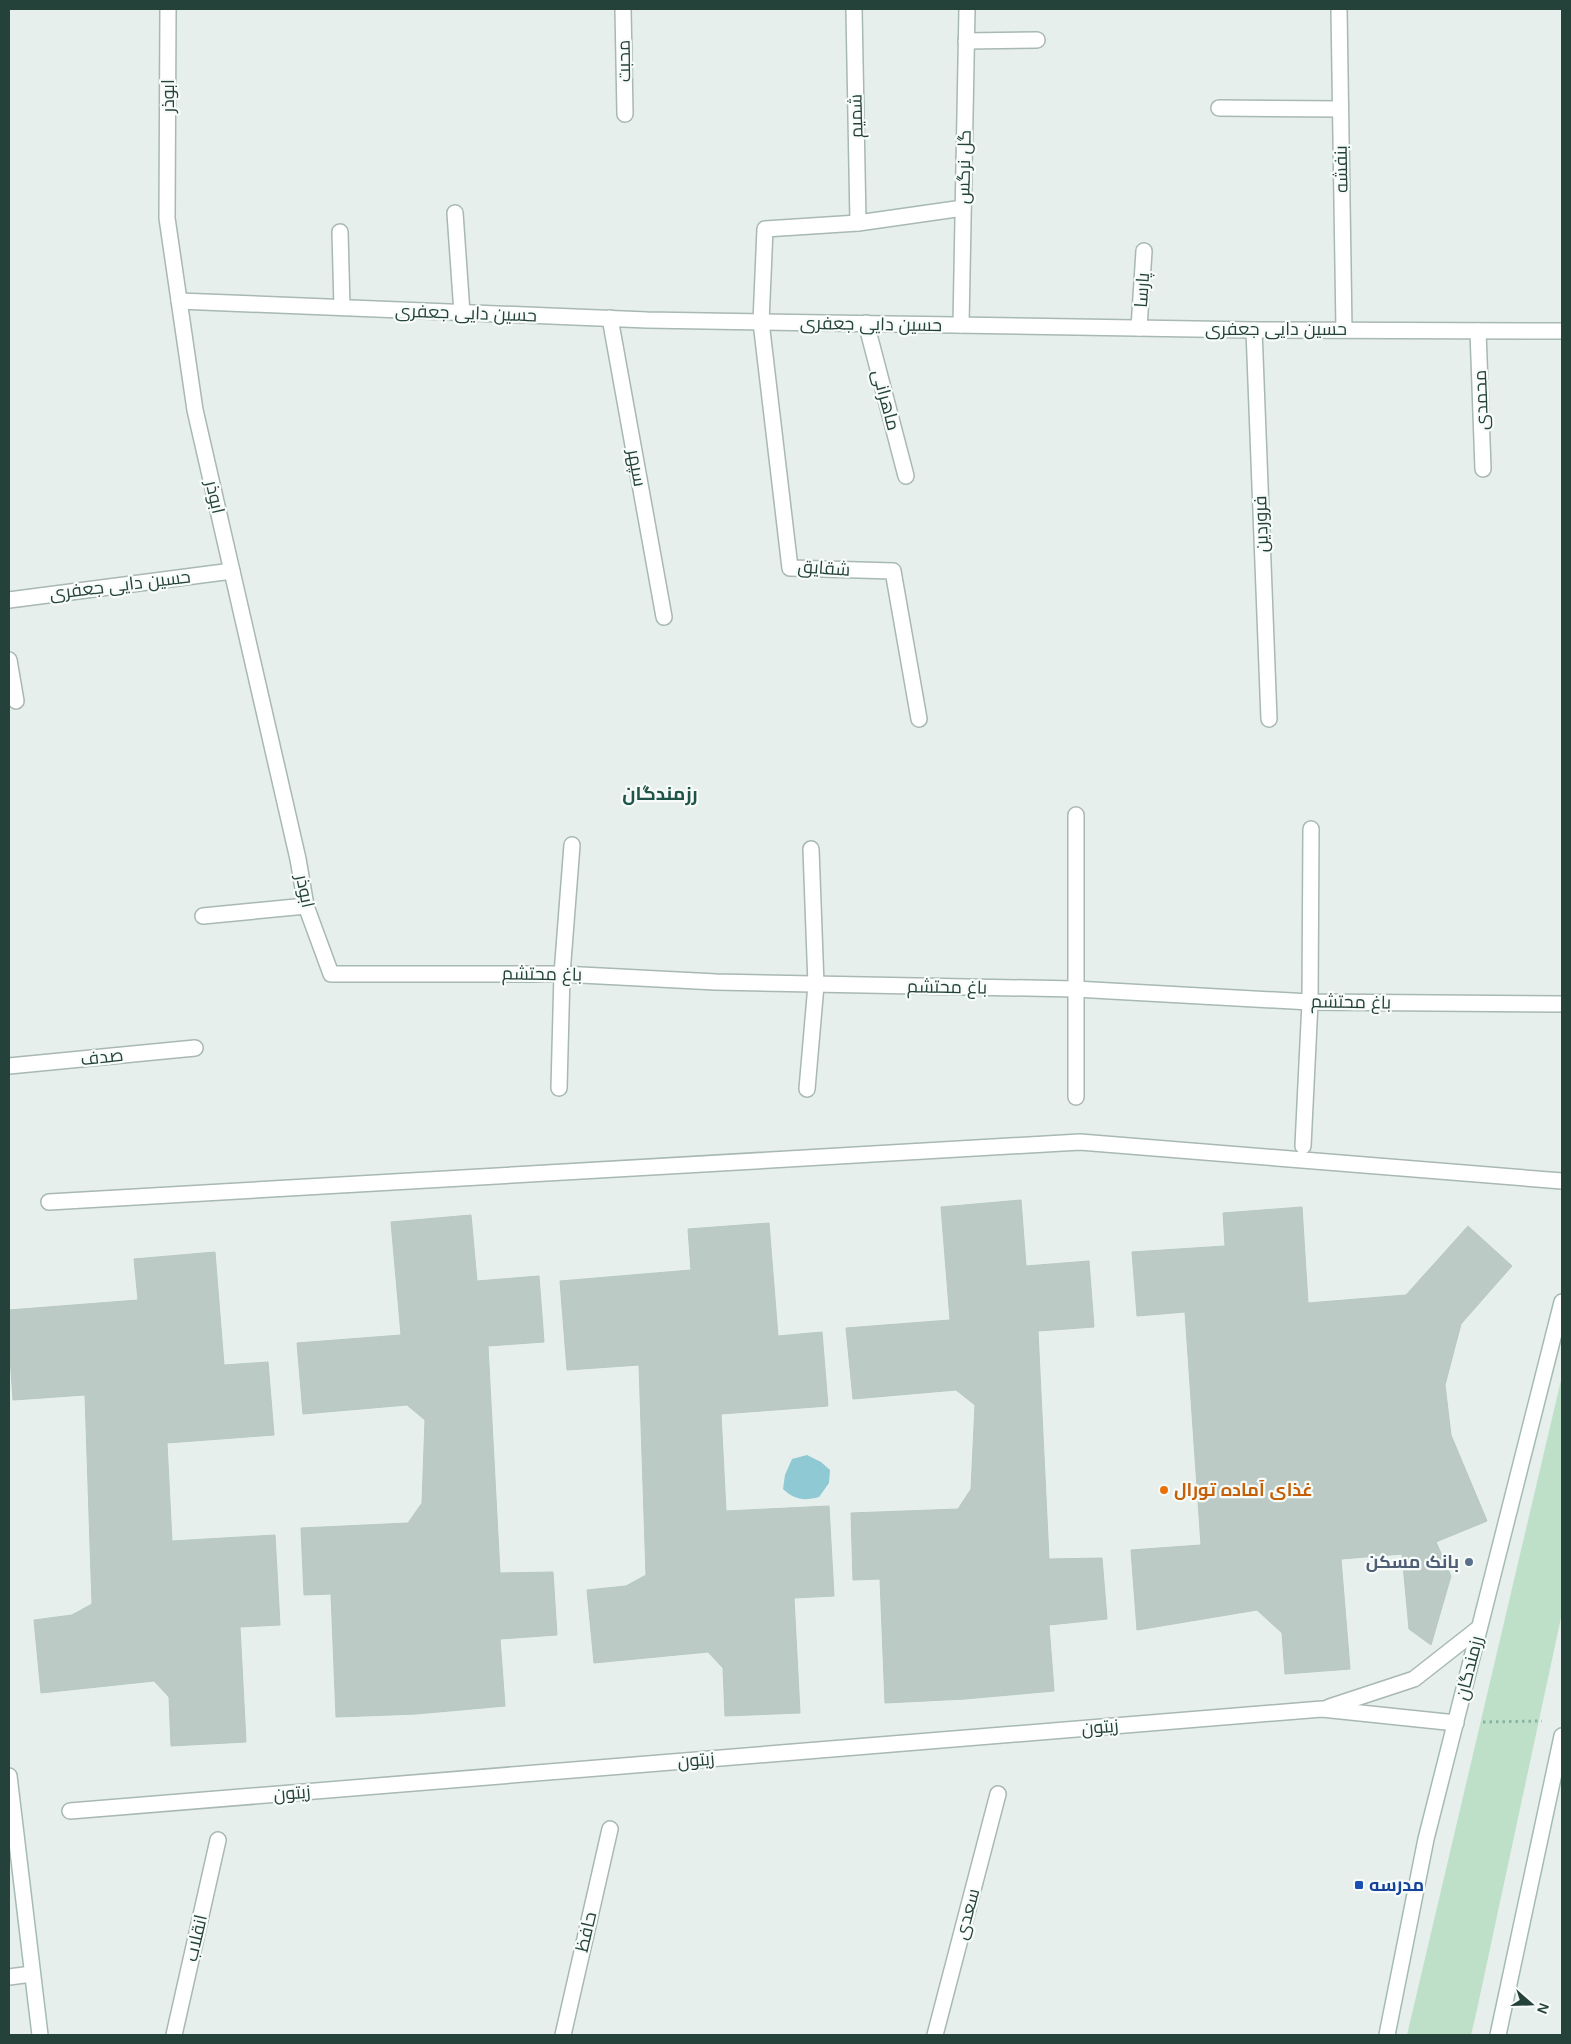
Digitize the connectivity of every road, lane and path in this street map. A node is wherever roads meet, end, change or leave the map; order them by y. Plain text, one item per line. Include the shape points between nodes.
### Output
1 (168, 9) edge
2 (623, 9) edge
3 (854, 9) edge
4 (967, 9) edge
5 (1339, 9) edge
6 (1037, 40) dead end
7 (966, 41) junction
8 (1219, 108) dead end
9 (1340, 109) junction
10 (625, 114) dead end
11 (963, 208) junction
12 (455, 212) dead end
13 (858, 223) junction
14 (340, 232) dead end
15 (1144, 251) dead end
16 (180, 301) junction
17 (342, 307) junction
18 (462, 313) junction
19 (610, 318) junction
20 (761, 322) junction
21 (866, 324) junction
22 (961, 325) junction
23 (1139, 328) junction
24 (1254, 330) junction
25 (1344, 330) junction
26 (1478, 331) junction
27 (1562, 331) edge
28 (1483, 468) dead end
29 (906, 476) dead end
30 (232, 571) junction
31 (9, 600) edge
32 (664, 618) dead end
33 (9, 660) edge
34 (16, 701) dead end
35 (919, 719) dead end
36 (1269, 719) dead end
37 (1076, 815) dead end
38 (1310, 829) dead end
39 (572, 845) dead end
40 (811, 849) dead end
41 (306, 906) junction
42 (203, 916) dead end
43 (331, 974) joint
44 (562, 974) junction
45 (816, 985) junction
46 (1075, 989) junction
47 (1310, 1002) junction
48 (1562, 1004) edge
49 (195, 1048) dead end
50 (9, 1066) edge
51 (559, 1088) dead end
52 (807, 1088) dead end
53 (1076, 1097) dead end
54 (1303, 1146) dead end
55 (1562, 1181) edge
56 (49, 1202) dead end
57 (1562, 1302) edge
58 (1479, 1628) junction
59 (1322, 1709) junction
60 (1543, 1721) dead end
61 (1456, 1723) junction
62 (1562, 1736) edge
63 (9, 1776) edge
64 (998, 1794) dead end
65 (70, 1811) dead end
66 (610, 1829) dead end
67 (218, 1840) dead end
68 (32, 1974) junction
69 (9, 1977) edge
70 (40, 2035) edge
71 (174, 2035) edge
72 (563, 2035) edge
73 (935, 2035) edge
74 (1387, 2035) edge
75 (1498, 2035) edge

1 - 16 street, ابوذر via 167,218
2 - 10 street, محبت
3 - 13 street, شمیم
4 - 7 street, گل نرگس
5 - 9 street, بنفشه
6 - 7 street
7 - 11 street, گل نرگس
8 - 9 street
9 - 25 street, بنفشه
11 - 13 street
11 - 22 street, گل نرگس
12 - 18 street
13 - 20 street via 765,229
14 - 17 street
15 - 23 street, پارسا
16 - 17 street, حسین دایی جعفری
16 - 30 street, ابوذر via 195,410
17 - 18 street, حسین دایی جعفری
18 - 19 street, حسین دایی جعفری
19 - 20 street, حسین دایی جعفری
19 - 32 street, سپهر
20 - 21 street, حسین دایی جعفری
20 - 35 street, شقایق via 790,568 893,571
21 - 22 street, حسین دایی جعفری
21 - 29 street, ماهرانی
22 - 23 street, حسین دایی جعفری
23 - 24 street, حسین دایی جعفری
24 - 25 street, حسین دایی جعفری
24 - 36 street, فروردین
25 - 26 street, حسین دایی جعفری
26 - 27 street, حسین دایی جعفری
26 - 28 street, محمدی
30 - 31 street, حسین دایی جعفری
30 - 41 street, ابوذر
33 - 34 street
37 - 46 street
38 - 47 street
39 - 44 street
40 - 45 street
41 - 42 street
41 - 43 street, ابوذر
43 - 44 street, باغ محتشم
44 - 45 street, باغ محتشم
44 - 51 street
45 - 46 street, باغ محتشم
45 - 52 street
46 - 47 street, باغ محتشم
46 - 53 street
47 - 48 street, باغ محتشم
47 - 54 street
49 - 50 street, صدف
55 - 56 street via 1080,1142
57 - 58 street, رزمندگان
58 - 59 street via 1414,1679
58 - 61 street, رزمندگان
59 - 61 street
59 - 65 street, زیتون
60 - 61 path
61 - 74 street, رزمندگان via 1426,1839
62 - 75 street
63 - 68 street
64 - 73 street, سعدی
66 - 72 street, حافظ
67 - 71 street, انقلاب
68 - 69 street
68 - 70 street

